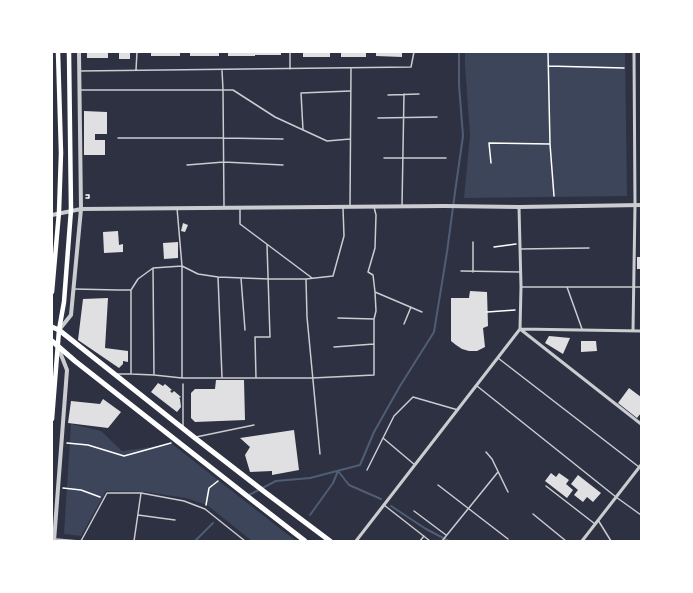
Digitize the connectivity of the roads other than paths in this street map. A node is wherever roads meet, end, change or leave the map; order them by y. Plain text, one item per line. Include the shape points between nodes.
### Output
1 (58, 52) edge
2 (69, 52) edge
3 (79, 52) edge
4 (137, 52) edge
5 (290, 52) edge
6 (414, 52) edge
7 (634, 52) edge
8 (351, 68) junction
9 (290, 69) junction
10 (136, 70) junction
11 (222, 70) junction
12 (80, 71) junction
13 (80, 90) junction
14 (223, 90) junction
15 (351, 91) junction
16 (404, 94) junction
17 (419, 94) dead end
18 (388, 95) dead end
19 (403, 117) junction
20 (437, 117) dead end
21 (378, 118) dead end
22 (303, 130) junction
23 (118, 138) dead end
24 (224, 138) junction
25 (283, 139) dead end
26 (350, 139) junction
27 (384, 158) dead end
28 (403, 158) junction
29 (446, 158) dead end
30 (224, 162) junction
31 (187, 165) dead end
32 (283, 165) dead end
33 (635, 205) junction
34 (641, 205) edge
35 (240, 207) junction
36 (343, 207) junction
37 (350, 207) junction
38 (374, 207) junction
39 (402, 207) junction
40 (178, 208) junction
41 (224, 208) junction
42 (519, 208) junction
43 (81, 209) junction
44 (71, 210) junction
45 (59, 212) junction
46 (52, 215) edge
47 (473, 242) dead end
48 (267, 245) junction
49 (589, 248) dead end
50 (520, 249) junction
51 (182, 266) junction
52 (153, 268) junction
53 (460, 271) dead end
54 (473, 272) junction
55 (521, 272) junction
56 (218, 277) junction
57 (242, 278) junction
58 (312, 278) junction
59 (269, 279) junction
60 (306, 279) junction
61 (521, 287) junction
62 (567, 287) junction
63 (634, 287) junction
64 (641, 287) edge
65 (73, 289) junction
66 (131, 290) junction
67 (52, 292) edge
68 (375, 292) junction
69 (411, 307) junction
70 (422, 312) dead end
71 (338, 318) dead end
72 (374, 319) junction
73 (404, 324) dead end
74 (52, 327) edge
75 (520, 329) junction
76 (582, 329) junction
77 (59, 330) junction
78 (245, 330) dead end
79 (633, 330) junction
80 (641, 331) edge
81 (52, 341) edge
82 (374, 344) junction
83 (58, 346) junction
84 (334, 348) dead end
85 (498, 358) junction
86 (114, 374) junction
87 (131, 374) junction
88 (154, 376) junction
89 (222, 377) junction
90 (182, 378) junction
91 (256, 378) junction
92 (312, 378) junction
93 (183, 384) dead end
94 (476, 386) junction
95 (458, 410) junction
96 (52, 419) edge
97 (641, 424) edge
98 (254, 425) dead end
99 (183, 429) junction
100 (195, 438) junction
101 (383, 438) junction
102 (486, 452) dead end
103 (320, 454) dead end
104 (415, 465) junction
105 (640, 467) edge
106 (367, 470) dead end
107 (498, 472) junction
108 (438, 485) dead end
109 (546, 486) dead end
110 (508, 492) dead end
111 (141, 493) junction
112 (616, 497) junction
113 (384, 505) junction
114 (469, 508) junction
115 (414, 511) dead end
116 (533, 514) dead end
117 (138, 515) junction
118 (641, 515) edge
119 (175, 520) dead end
120 (598, 520) junction
121 (595, 524) junction
122 (446, 535) junction
123 (424, 536) junction
124 (508, 539) dead end
125 (54, 540) edge
126 (80, 541) edge
127 (134, 541) edge
128 (245, 541) edge
129 (305, 541) edge
130 (330, 541) edge
131 (356, 541) edge
132 (420, 541) edge
133 (430, 541) edge
134 (442, 541) edge
135 (566, 541) edge
136 (582, 541) edge
137 (611, 541) edge

1 - 45 main road via 61,153
2 - 44 main road
3 - 12 street
4 - 10 lane
5 - 9 lane
6 - 8 lane via 411,68
7 - 33 street
8 - 9 lane
8 - 15 lane
9 - 11 lane
10 - 11 lane
10 - 12 lane
11 - 14 lane
12 - 13 street
13 - 14 lane
13 - 43 street
14 - 22 lane via 233,90 275,117
14 - 24 lane
15 - 22 lane via 301,93
15 - 26 lane
16 - 17 lane
16 - 18 lane
16 - 19 lane
19 - 20 lane
19 - 21 lane
19 - 28 lane
22 - 26 lane via 327,142
23 - 24 lane
24 - 25 lane
24 - 30 lane
26 - 37 lane
27 - 28 lane
28 - 29 lane
28 - 39 lane
30 - 31 lane
30 - 32 lane
30 - 41 lane
33 - 34 street
33 - 42 street
33 - 63 street
35 - 36 street
35 - 41 street
35 - 48 lane via 240,224
36 - 37 street
36 - 58 lane via 344,236 332,276
37 - 38 street
38 - 39 street
38 - 68 lane via 374,248 368,272 373,275
39 - 42 street
40 - 41 street
40 - 43 street
40 - 51 lane
42 - 50 street
43 - 44 street
43 - 65 street
44 - 45 street
44 - 77 main road via 64,302
45 - 46 street
45 - 67 main road
47 - 54 lane
48 - 58 lane
48 - 59 lane
49 - 50 lane
50 - 55 street
51 - 52 lane
51 - 56 lane via 198,274
51 - 90 lane
52 - 66 lane via 138,279
52 - 88 lane
53 - 54 lane
54 - 55 lane
55 - 61 street
56 - 57 lane
56 - 89 lane
57 - 59 lane
57 - 78 lane
58 - 60 lane
59 - 60 lane
59 - 91 lane via 270,337 255,337
60 - 92 lane
61 - 62 lane
61 - 75 street
62 - 63 lane
62 - 76 lane
63 - 64 lane
63 - 79 street
65 - 66 lane
65 - 77 street via 71,315
66 - 87 lane
68 - 69 lane
68 - 72 lane
69 - 70 lane
69 - 73 lane
71 - 72 lane
72 - 82 lane
74 - 77 main road
75 - 76 street
75 - 85 street
75 - 97 street
76 - 79 street
77 - 83 main road
77 - 86 main road
79 - 80 street
81 - 83 main road
82 - 84 lane
82 - 92 lane via 374,374
83 - 96 main road
83 - 125 street via 67,370
83 - 129 main road
85 - 94 street
85 - 105 lane
86 - 87 lane
86 - 99 main road
87 - 88 lane
88 - 90 lane
89 - 90 lane
89 - 91 lane
91 - 92 lane
92 - 103 lane
93 - 99 lane
94 - 95 street
94 - 112 lane
95 - 101 lane via 413,397 394,416
95 - 104 street
98 - 100 lane
99 - 100 main road
100 - 130 main road
101 - 104 lane
101 - 106 lane
102 - 107 lane
104 - 113 street
105 - 112 street
107 - 110 lane
107 - 114 lane
108 - 114 lane
109 - 121 lane
111 - 117 lane
111 - 126 lane via 107,493
111 - 128 lane via 184,501 205,509
112 - 118 lane
112 - 120 street
113 - 123 lane
113 - 131 street
114 - 122 lane
114 - 124 lane
115 - 122 lane
116 - 135 lane
117 - 119 lane
117 - 127 lane
120 - 121 street
120 - 137 lane
121 - 136 street
122 - 134 lane
123 - 132 lane
123 - 133 lane
125 - 126 lane

